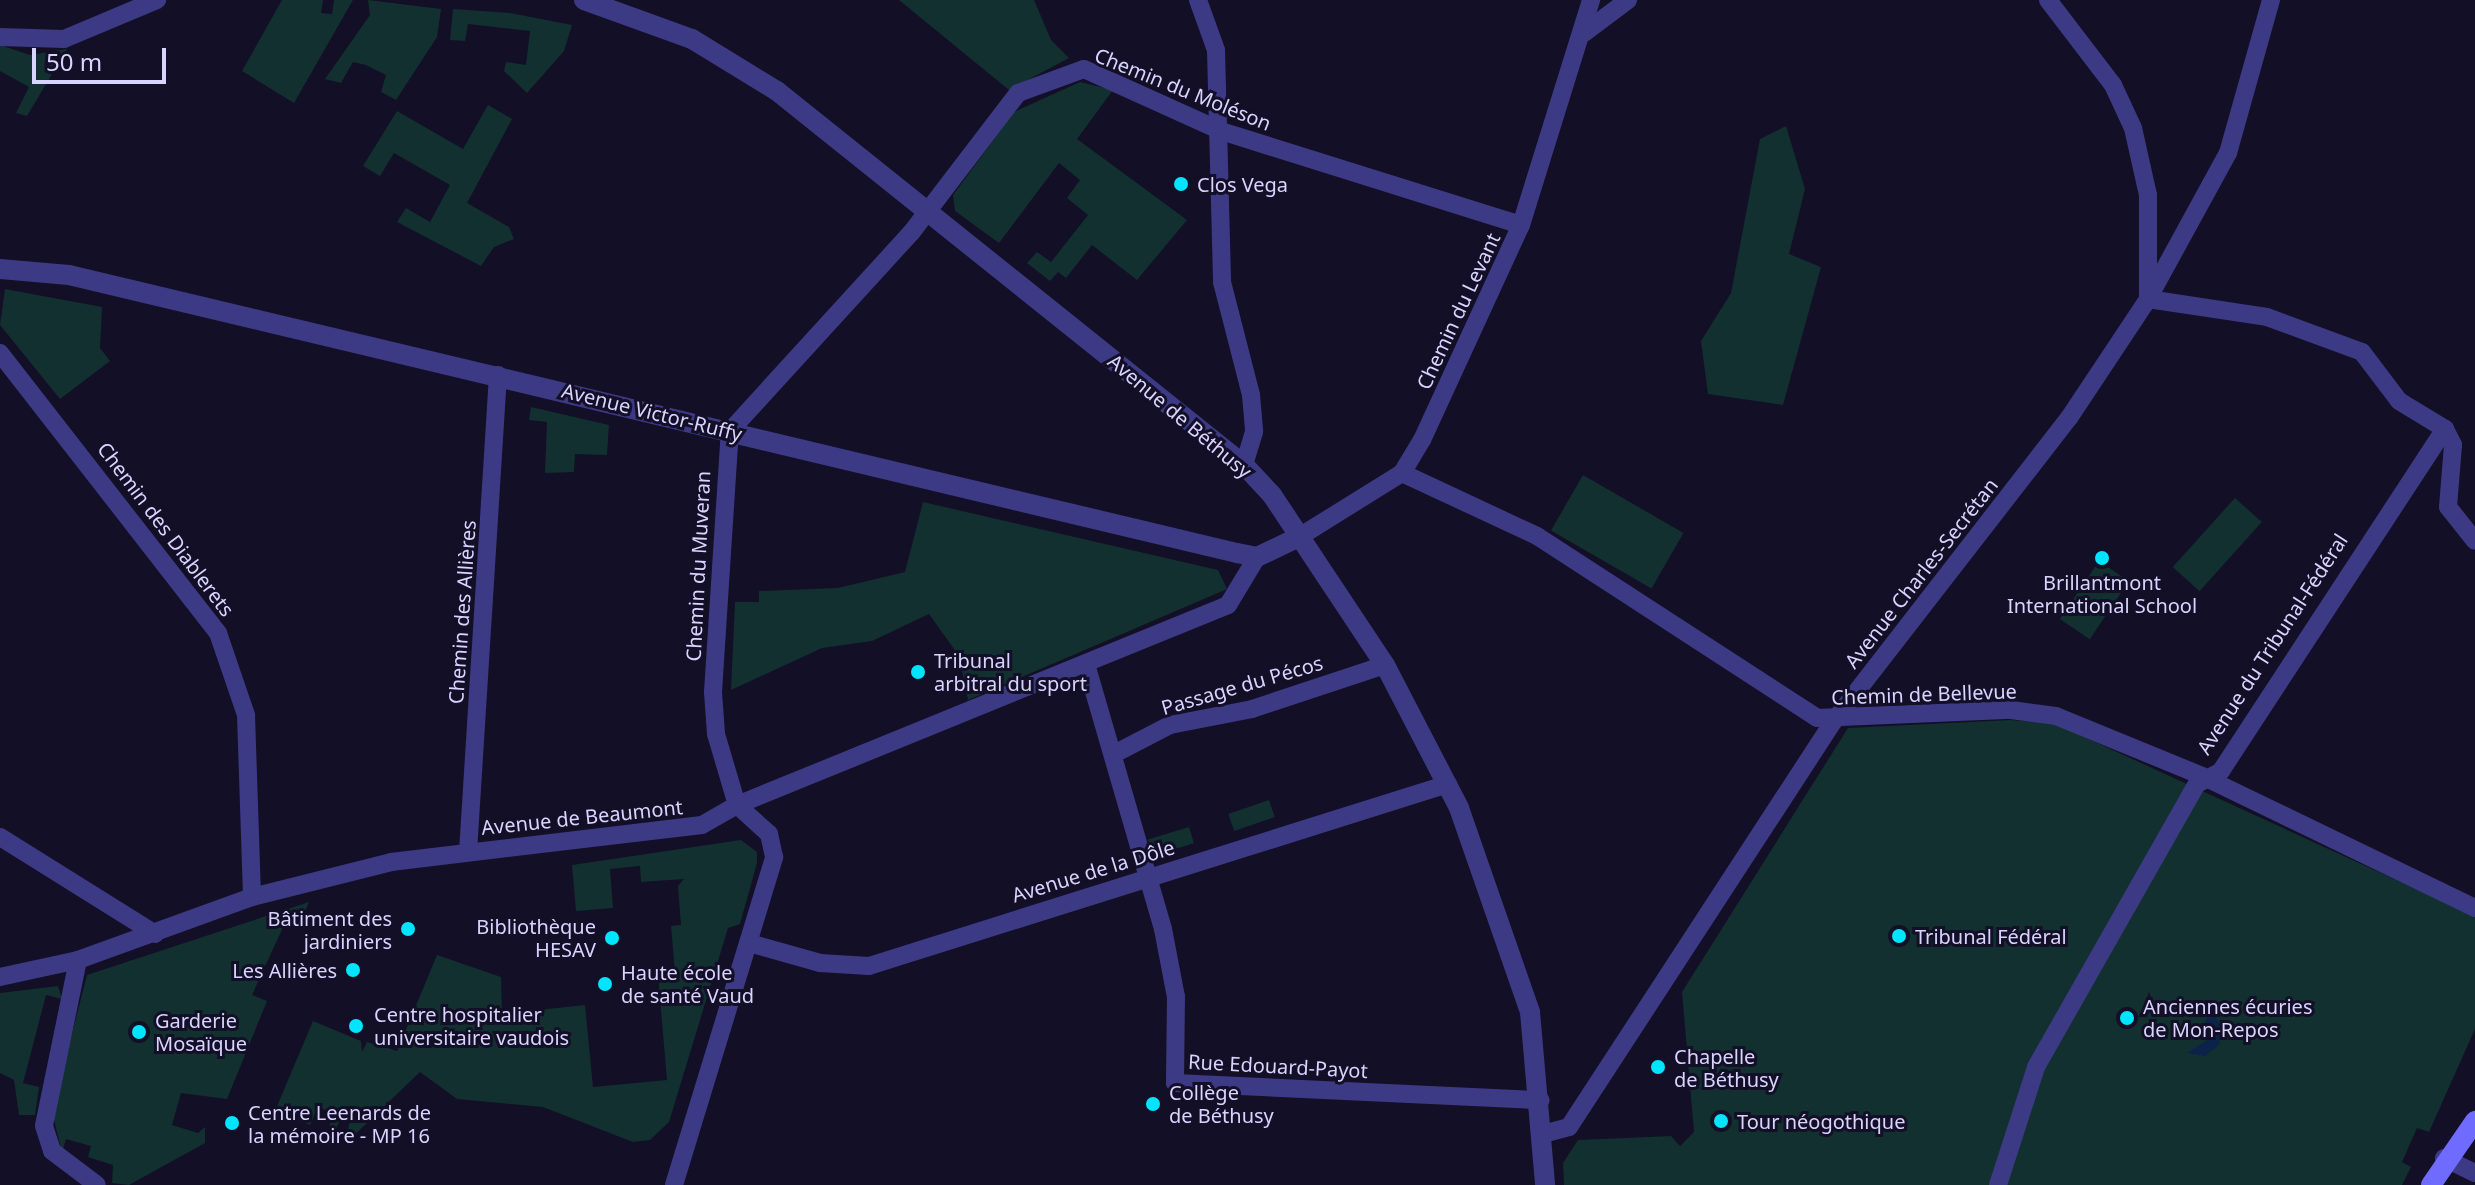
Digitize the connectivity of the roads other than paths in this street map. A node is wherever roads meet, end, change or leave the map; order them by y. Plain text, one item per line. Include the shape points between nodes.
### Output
1 (157, 0) edge
2 (584, 0) edge
3 (1198, 0) edge
4 (1591, 0) edge
5 (1628, 0) edge
6 (2048, 0) edge
7 (2271, 0) edge
8 (1584, 33) junction
9 (0, 37) edge
10 (1221, 131) junction
11 (926, 209) junction
12 (1521, 225) junction
13 (0, 269) edge
14 (2148, 299) junction
15 (0, 353) edge
16 (498, 375) junction
17 (2445, 429) junction
18 (730, 431) junction
19 (1244, 465) junction
20 (1402, 473) junction
21 (1299, 537) junction
22 (2475, 541) edge
23 (1257, 557) junction
24 (1086, 664) junction
25 (1385, 665) junction
26 (1833, 722) junction
27 (1114, 754) junction
28 (2202, 776) junction
29 (1448, 784) junction
30 (737, 805) junction
31 (0, 837) edge
32 (468, 852) junction
33 (1150, 876) junction
34 (252, 897) junction
35 (2475, 908) edge
36 (155, 934) junction
37 (749, 943) junction
38 (78, 960) junction
39 (0, 977) edge
40 (1541, 1100) junction
41 (2475, 1121) edge
42 (1543, 1134) junction
43 (2444, 1158) junction
44 (2475, 1173) edge
45 (97, 1185) edge
46 (674, 1185) edge
47 (1545, 1185) edge
48 (1998, 1185) edge
49 (2431, 1185) edge

1 - 9 street via 64,39
2 - 11 street, Avenue de Béthusy via 713,50
3 - 10 street via 1216,50
4 - 8 street, Chemin du Levant
5 - 8 street
6 - 14 street via 2098,62 2133,128 2148,195
7 - 14 street, Avenue Charles-Secrétan via 2228,153
8 - 12 street, Chemin du Levant
10 - 11 street, Chemin du Moléson via 1096,72 1057,73 1005,106
10 - 12 street, Chemin du Moléson
10 - 19 street via 1218,246 1254,432
11 - 18 street
11 - 19 street, Avenue de Béthusy
12 - 20 street, Chemin du Levant
13 - 16 street, Avenue Victor-Ruffy via 69,275
14 - 17 street via 2267,317 2362,352 2399,401
14 - 26 street, Avenue Charles-Secrétan via 2069,418
15 - 34 street, Chemin des Diablerets via 203,609 230,660 246,715
16 - 18 street, Avenue Victor-Ruffy
16 - 32 street, Chemin des Allières
17 - 22 street via 2453,445 2448,507
17 - 28 street, Avenue du Tribunal-Fédéral via 2300,640 2221,771
18 - 23 street, Avenue Victor-Ruffy
18 - 30 street, Chemin du Muveran via 713,692 716,734
19 - 21 street, Avenue de Béthusy
20 - 21 street
20 - 26 street, Chemin de Bellevue via 1537,536 1628,590 1743,675
21 - 23 street
21 - 25 street, Avenue de Béthusy
23 - 24 street, Avenue de Beaumont via 1228,605
24 - 27 street
24 - 30 street, Avenue de Beaumont
25 - 27 street, Passage du Pécos via 1252,709 1170,725
25 - 29 street, Avenue de Béthusy
26 - 28 street, Chemin de Bellevue via 2011,710 2056,716
26 - 42 street, Avenue Charles-Secrétan via 1569,1127
27 - 33 street
28 - 35 street, Chemin de Bellevue
28 - 48 street, Avenue du Tribunal-Fédéral via 2036,1067
29 - 33 street, Avenue de la Dôle
29 - 40 street, Avenue de Béthusy via 1516,961
30 - 32 street, Avenue de Beaumont via 702,825 662,834
30 - 37 street via 769,834 774,857
31 - 36 street
32 - 34 street, Avenue de Beaumont via 391,862
33 - 37 street, Avenue de la Dôle via 869,966 820,963
33 - 40 street, Rue Edouard-Payot via 1176,997 1175,1083
34 - 36 street, Avenue de Beaumont
36 - 38 street, Avenue de Beaumont
37 - 46 street
38 - 39 street, Avenue de Beaumont
38 - 45 street via 44,1126 52,1151
40 - 42 street, Avenue de Béthusy
41 - 43 main road
42 - 47 street, Avenue de Béthusy
43 - 44 street
43 - 49 main road

